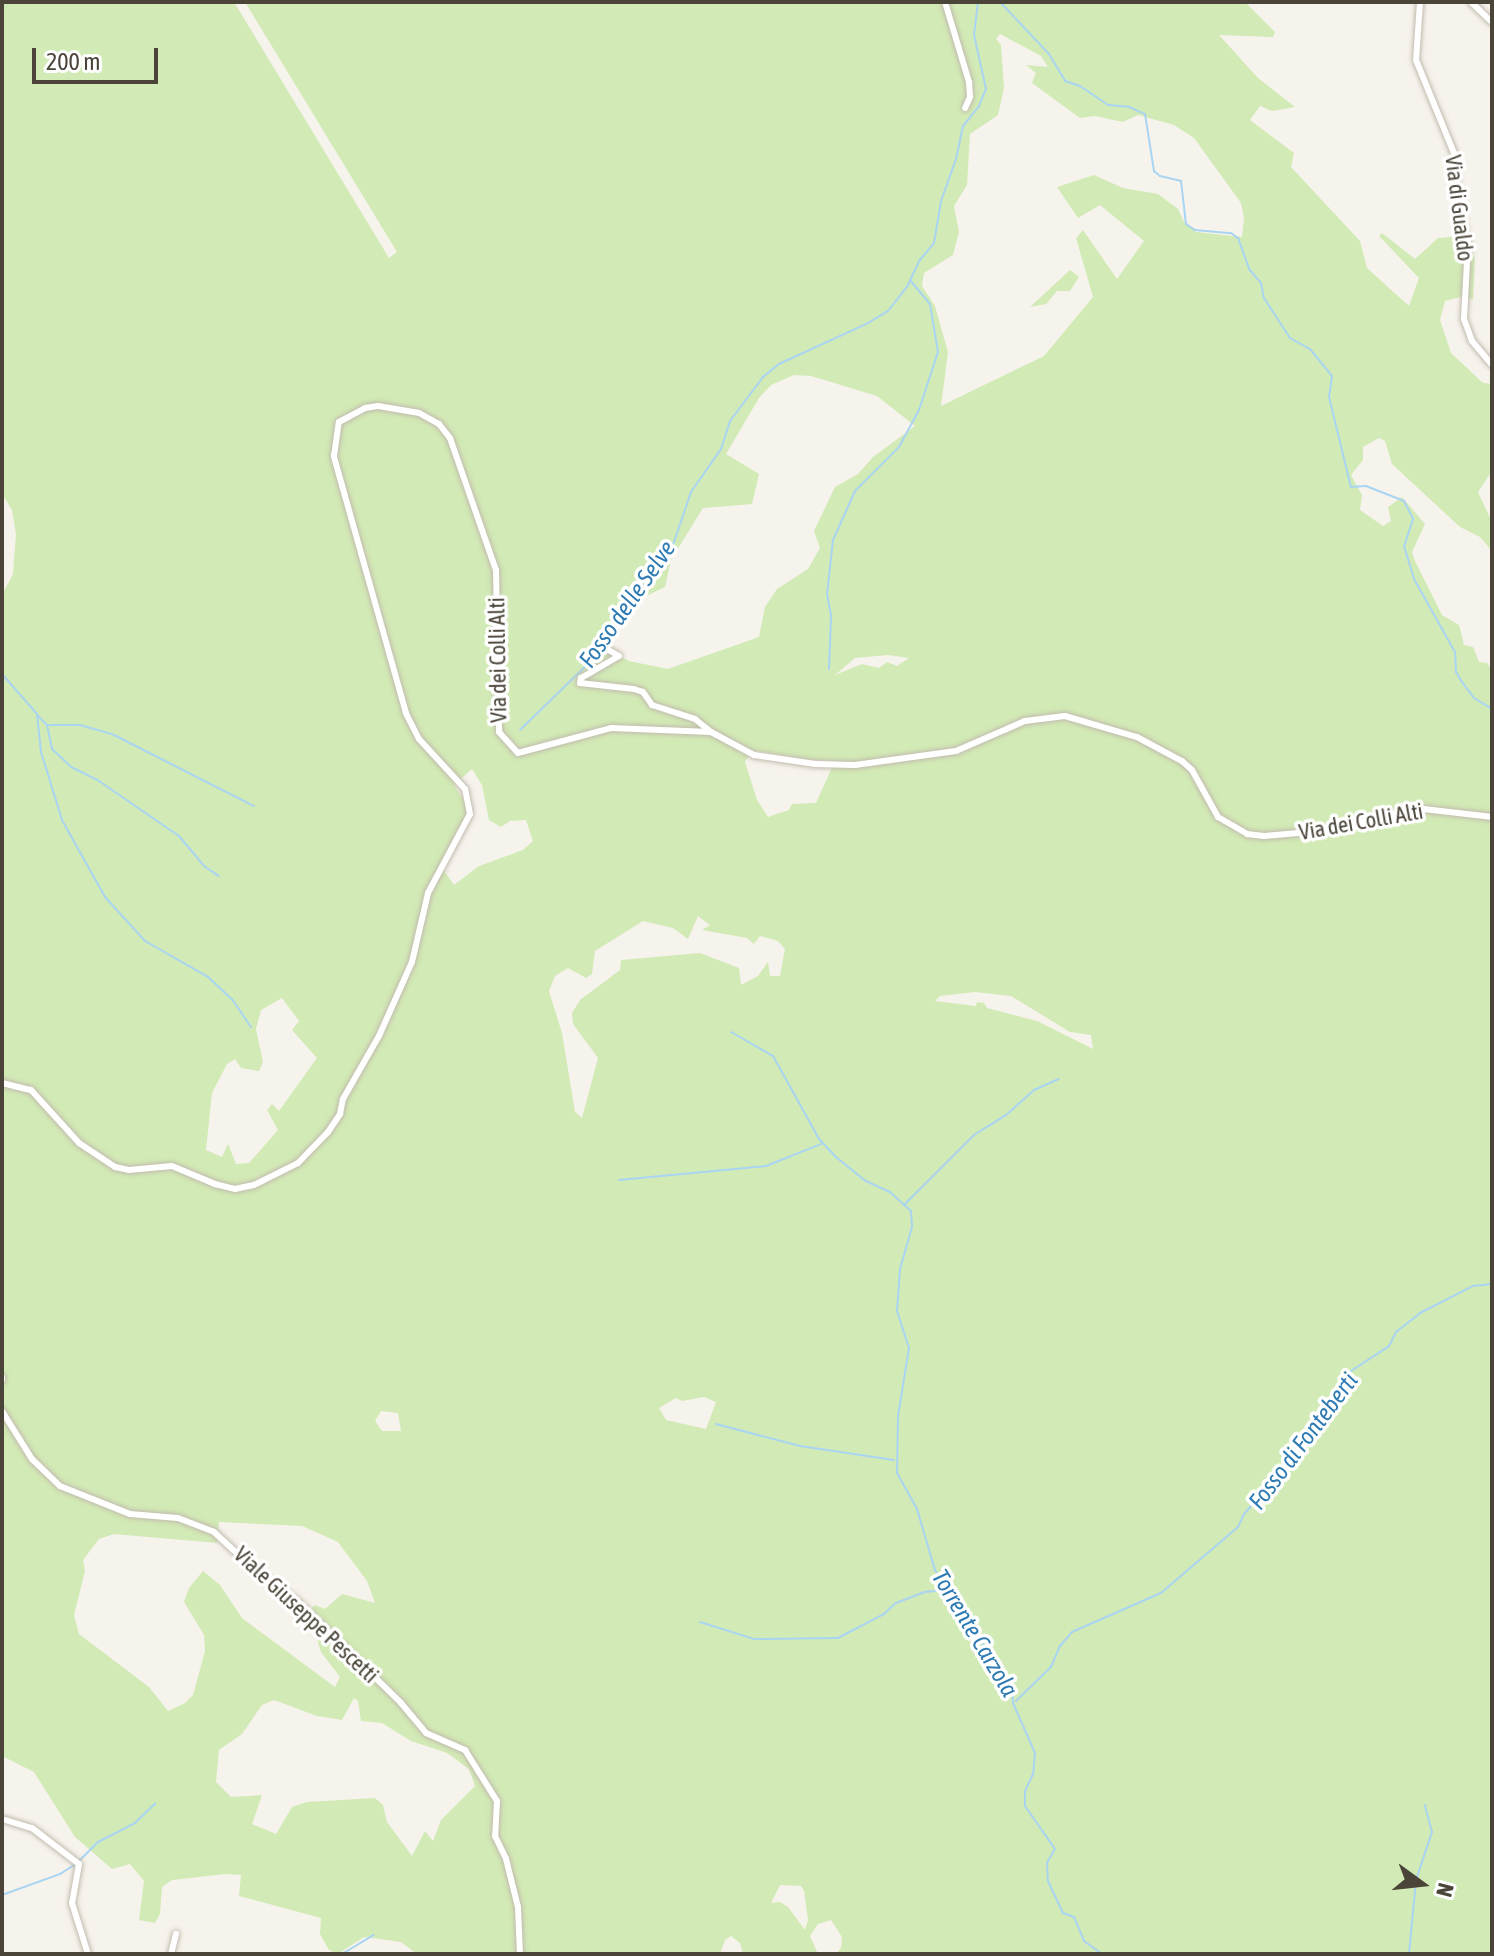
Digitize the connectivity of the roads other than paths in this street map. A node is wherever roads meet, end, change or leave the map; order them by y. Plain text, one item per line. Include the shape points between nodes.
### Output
1 (945, 2) edge
2 (1420, 2) edge
3 (1471, 2) edge
4 (1492, 22) edge
5 (965, 108) dead end
6 (1492, 365) edge
7 (605, 648) dead end
8 (711, 732) junction
9 (1492, 817) edge
10 (2, 1083) edge
11 (2, 1411) edge
12 (2, 1819) edge
13 (176, 1934) dead end
14 (88, 1954) edge
15 (171, 1954) edge
16 (520, 1954) edge

1 - 5 street via 969,82
2 - 6 street, Via di Gualdo via 1415,56 1454,153 1468,244 1464,319 1472,341
3 - 4 street
7 - 8 street via 619,656 578,682 643,692 652,705 695,719
8 - 9 street, Via dei Colli Alti via 754,755 855,765 956,751 1025,721 1065,716 1137,737 1182,761 1218,817 1247,834 1333,830 1415,808
8 - 10 street, Via dei Colli Alti via 611,728 527,752 511,749 499,732 496,570 450,438 432,419 389,406 365,408 339,422 334,456 406,713 419,739 465,789 470,814 428,893 417,949 340,1114 298,1163 235,1189 172,1166 115,1167 79,1143 31,1090
11 - 16 street, Viale Giuseppe Pescetti via 27,1453 60,1486 130,1514 178,1518 214,1532 297,1601 426,1733 465,1750 497,1801 495,1836 518,1907
12 - 14 street via 32,1828 78,1863 72,1903
13 - 15 street

